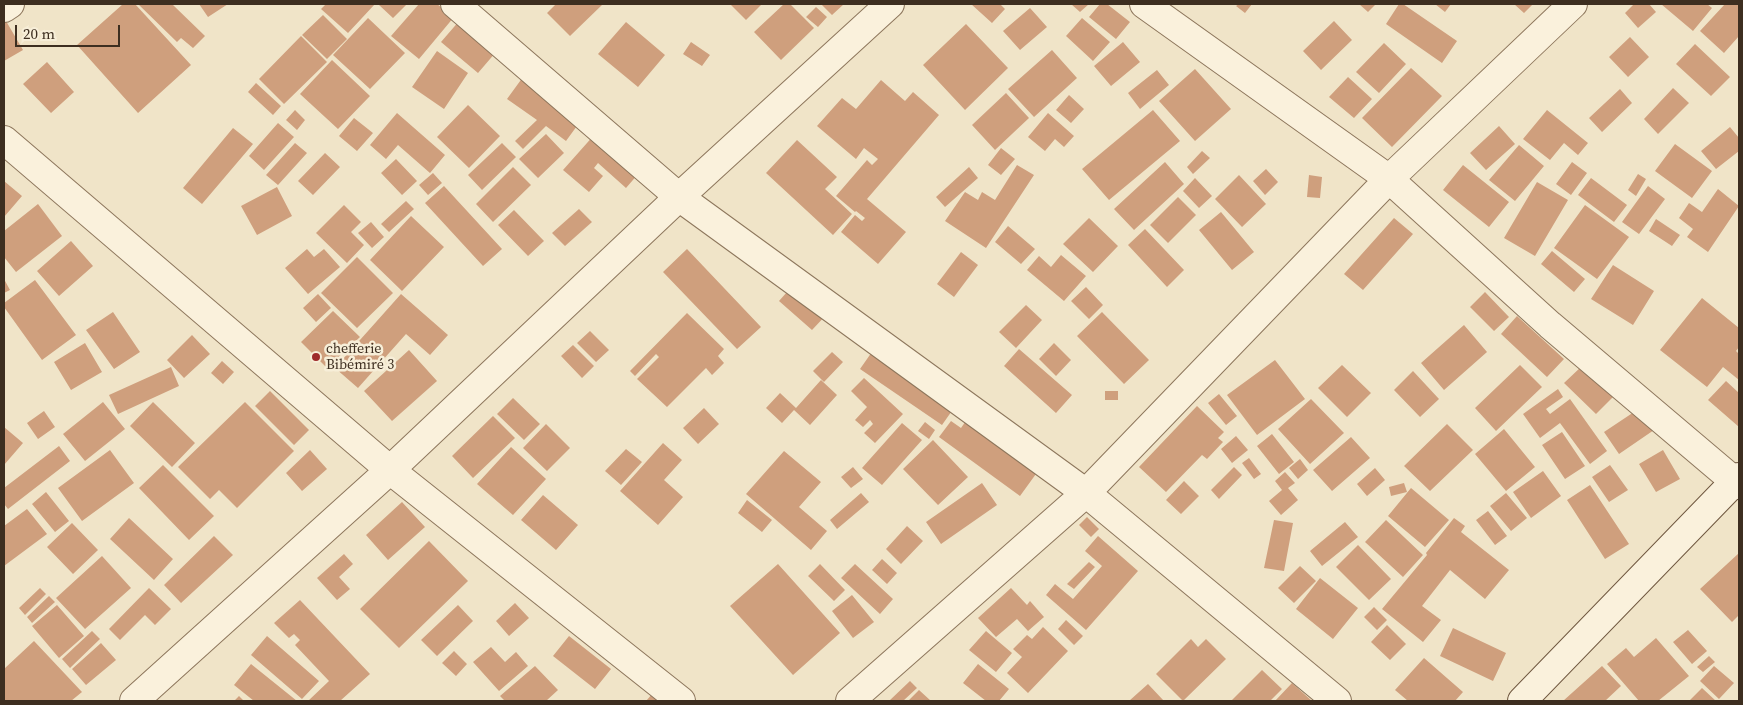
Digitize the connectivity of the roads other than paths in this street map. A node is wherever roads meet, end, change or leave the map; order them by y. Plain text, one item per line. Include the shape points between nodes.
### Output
1 (10, 4) edge
2 (455, 4) edge
3 (890, 4) edge
4 (1144, 4) edge
5 (1572, 4) edge
6 (4, 8) edge
7 (4, 140) edge
8 (1389, 179) junction
9 (679, 197) junction
10 (390, 470) junction
11 (1738, 481) edge
12 (1086, 493) junction
13 (134, 701) edge
14 (681, 701) edge
15 (850, 701) edge
16 (1337, 701) edge
17 (1522, 701) edge

1 - 6 street
2 - 9 street
3 - 9 street
4 - 8 street
5 - 8 street
7 - 10 street
8 - 11 street via 1550,325
8 - 12 street
9 - 10 street
9 - 12 street
10 - 13 street
10 - 14 street
11 - 17 street
12 - 15 street
12 - 16 street

